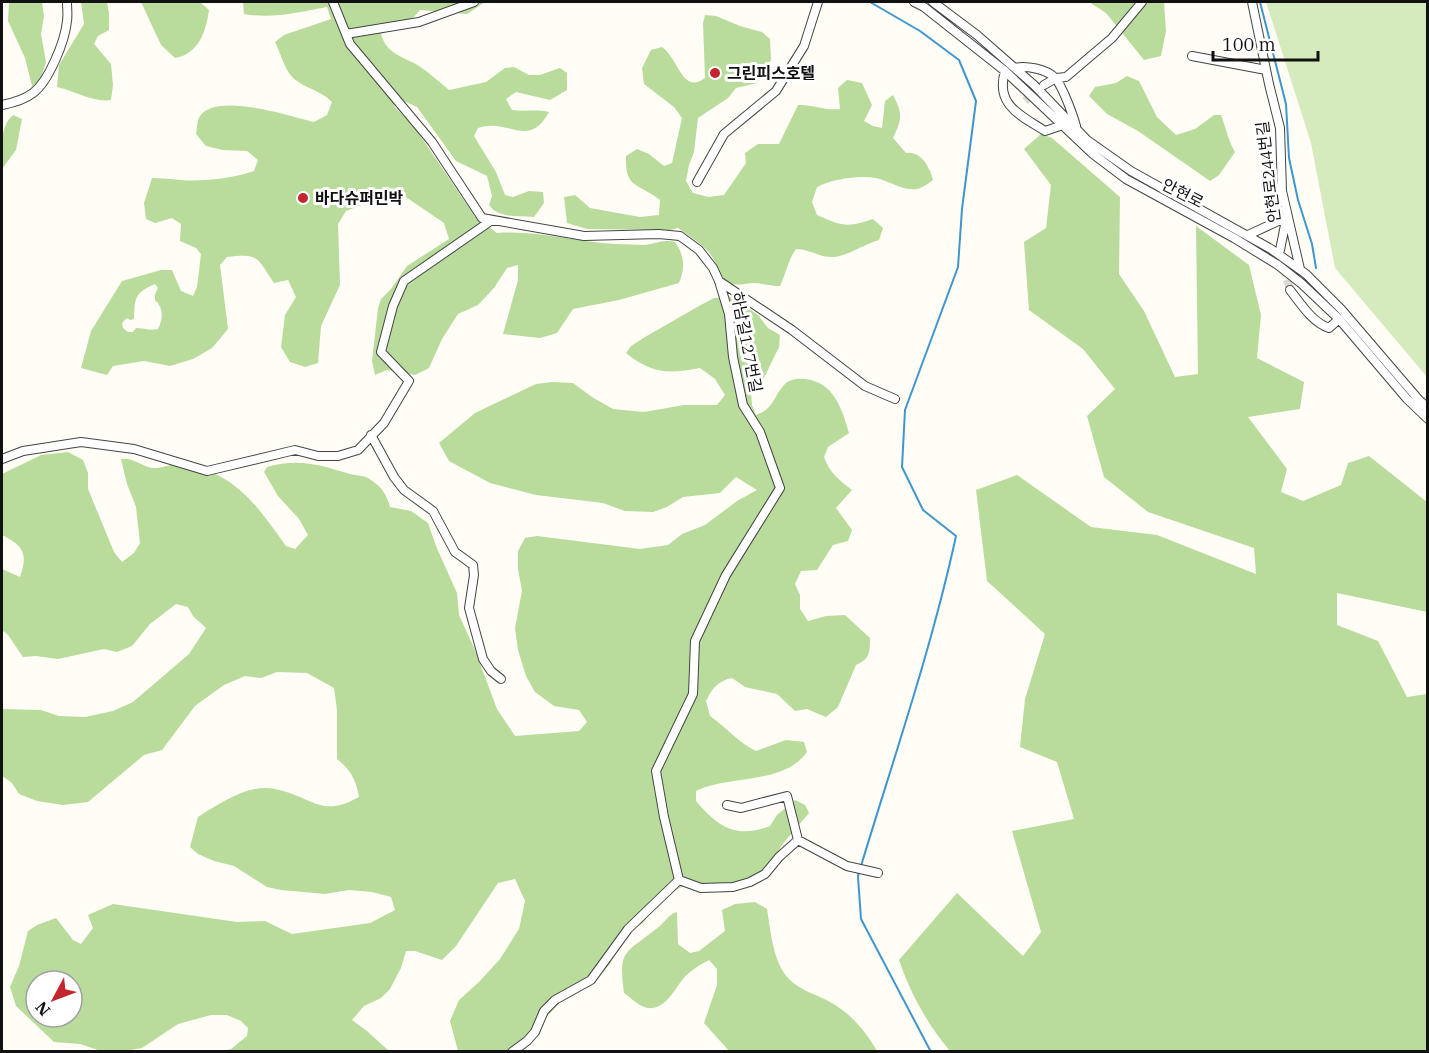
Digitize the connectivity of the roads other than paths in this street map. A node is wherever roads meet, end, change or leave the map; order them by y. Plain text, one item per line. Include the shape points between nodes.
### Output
1 (67, 2) edge
2 (333, 2) edge
3 (474, 2) edge
4 (818, 2) edge
5 (914, 2) edge
6 (933, 2) edge
7 (1142, 2) edge
8 (1252, 2) edge
9 (346, 34) junction
10 (1192, 56) dead end
11 (1015, 68) junction
12 (1266, 70) junction
13 (1005, 71) junction
14 (1056, 78) junction
15 (1044, 85) tunnel mouth
16 (2, 105) edge
17 (1063, 125) junction
18 (1077, 129) junction
19 (697, 182) dead end
20 (1287, 217) junction
21 (492, 220) junction
22 (1248, 235) junction
23 (1280, 250) dead end
24 (1300, 269) junction
25 (719, 281) junction
26 (1290, 290) tunnel mouth
27 (1339, 319) junction
28 (895, 399) dead end
29 (1428, 408) edge
30 (1428, 419) edge
31 (371, 435) junction
32 (2, 459) edge
33 (501, 679) dead end
34 (727, 805) dead end
35 (798, 840) junction
36 (878, 873) dead end
37 (679, 880) junction
38 (512, 1052) edge

1 - 16 street via 67,21 56,58 42,85 20,100
2 - 9 street
3 - 9 street via 419,22
4 - 19 street via 804,46 776,91 724,134
5 - 13 street, 안현로
6 - 11 street, 안현로
7 - 14 street via 1112,38 1066,77
8 - 12 street, 안현로244번길
9 - 21 street via 357,53 432,142 482,218
10 - 12 street
11 - 14 street via 1023,66
11 - 18 street, 안현로
12 - 20 street, 안현로244번길 via 1280,128
13 - 17 street, 안현로
13 - 17 street via 1002,84 1011,109 1045,131
14 - 15 street
14 - 18 street
17 - 27 street, 안현로 via 1126,179 1278,265
18 - 22 street, 안현로 via 1131,171
20 - 22 street
20 - 23 street
20 - 24 street, 안현로244번길
21 - 25 street, 하남길127번길 via 584,236 680,236 699,249
21 - 31 street via 404,281 381,352 409,381 384,423
22 - 24 street, 안현로
24 - 29 street, 안현로 via 1341,309
25 - 28 street via 865,386
25 - 37 street, 하남길127번길 via 729,314 743,405 760,432 780,488 726,575 695,641 693,694 656,771
26 - 27 street via 1323,326 1329,328
27 - 30 street, 안현로
31 - 32 street via 358,450 338,456 295,450 207,471 134,449 81,442 23,451
31 - 33 street via 404,490 433,511 455,552 473,565 469,608 483,659
34 - 35 street via 741,808 787,796
35 - 36 street via 847,866
35 - 37 street via 765,874 750,882 701,888
37 - 38 street via 628,929 591,980 555,1000 544,1011 535,1032

